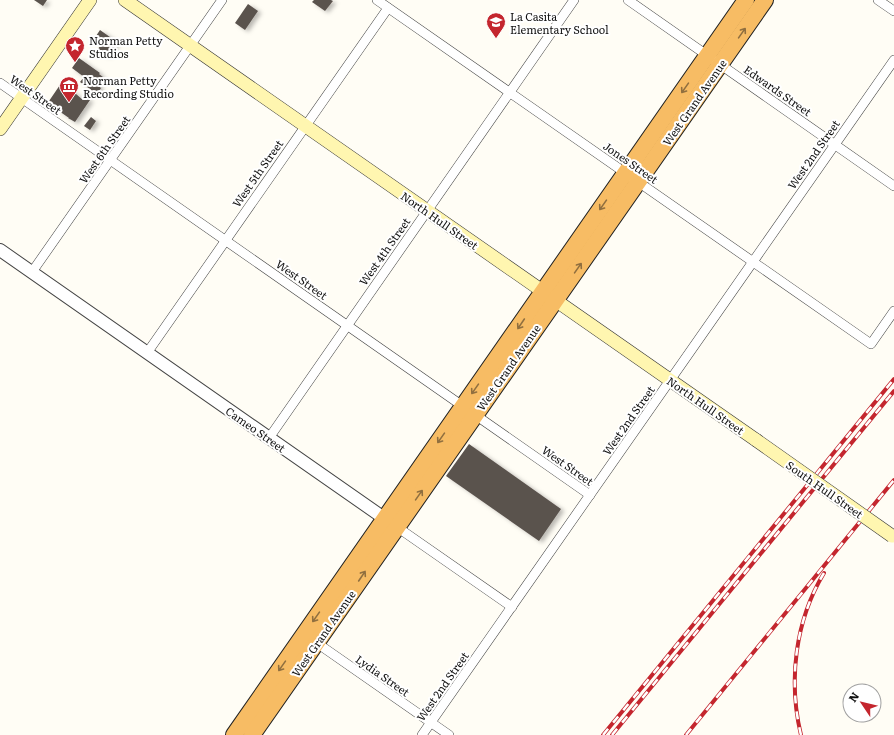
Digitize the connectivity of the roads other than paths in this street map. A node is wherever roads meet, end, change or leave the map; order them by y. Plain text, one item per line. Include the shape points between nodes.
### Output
1 (90, 0) edge
2 (125, 0) edge
3 (222, 0) edge
4 (377, 0) edge
5 (574, 0) edge
6 (628, 0) edge
7 (746, 0) edge
8 (765, 0) edge
9 (878, 0) edge
10 (388, 8) junction
11 (894, 11) edge
12 (190, 46) junction
13 (714, 60) junction
14 (894, 60) edge
15 (0, 83) edge
16 (510, 92) junction
17 (22, 98) junction
18 (305, 126) junction
19 (0, 129) edge
20 (834, 145) junction
21 (110, 160) junction
22 (632, 178) junction
23 (894, 186) edge
24 (427, 211) junction
25 (224, 240) junction
26 (0, 250) edge
27 (753, 262) junction
28 (32, 272) junction
29 (549, 296) junction
30 (894, 311) edge
31 (347, 325) junction
32 (147, 352) junction
33 (670, 380) junction
34 (469, 411) junction
35 (269, 438) junction
36 (756, 440) joint
37 (590, 495) junction
38 (391, 523) junction
39 (893, 537) edge
40 (512, 607) junction
41 (310, 639) junction
42 (431, 723) junction
43 (234, 735) edge
44 (252, 735) edge
45 (422, 735) edge
46 (449, 735) edge

1 - 17 main road
2 - 12 main road, North Hull Street
3 - 12 street, West 6th Street
4 - 10 street, Jones Street
5 - 16 street, West 4th Street
6 - 13 street, Edwards Street
7 - 13 highway, West Grand Avenue
13 -> 8 highway, West Grand Avenue
9 - 11 street
10 - 16 street, Jones Street
10 - 18 street, West 5th Street
12 - 18 main road, North Hull Street
12 - 21 street, West 6th Street
13 - 20 street, Edwards Street
13 - 22 highway, West Grand Avenue
14 - 20 street, West 2nd Street
15 - 17 street, West Street
16 - 22 street, Jones Street
16 - 24 street, West 4th Street
17 - 19 main road
17 - 21 street, West Street
18 - 24 main road, North Hull Street
18 - 25 street, West 5th Street
20 - 23 street, Edwards Street
20 - 27 street, West 2nd Street
21 - 25 street, West Street
21 - 28 street, West 6th Street
22 - 27 street, Jones Street
22 - 29 highway, West Grand Avenue
24 - 29 main road, North Hull Street
24 - 31 street, West 4th Street
25 - 31 street, West Street
25 - 32 street, West 5th Street
26 - 28 street, Cameo Street
27 - 30 street, Jones Street via 871,344
27 - 33 street, West 2nd Street
28 - 32 street, Cameo Street
29 - 33 main road, North Hull Street
29 - 34 highway, West Grand Avenue
31 - 34 street, West Street
31 - 35 street, West 4th Street
32 - 35 street, Cameo Street
33 - 36 main road, North Hull Street
33 - 37 street, West 2nd Street
34 - 37 street, West Street
34 - 38 highway, West Grand Avenue
35 - 38 street, Cameo Street
36 - 39 main road, South Hull Street, bridge
37 - 40 street, West 2nd Street
38 - 40 street, Cameo Street
38 - 41 highway, West Grand Avenue
40 - 42 street, West 2nd Street
41 - 42 street, Lydia Street
41 -> 43 highway, West Grand Avenue
41 - 44 highway, West Grand Avenue
42 - 45 street, West 2nd Street
42 - 46 street, Lydia Street

